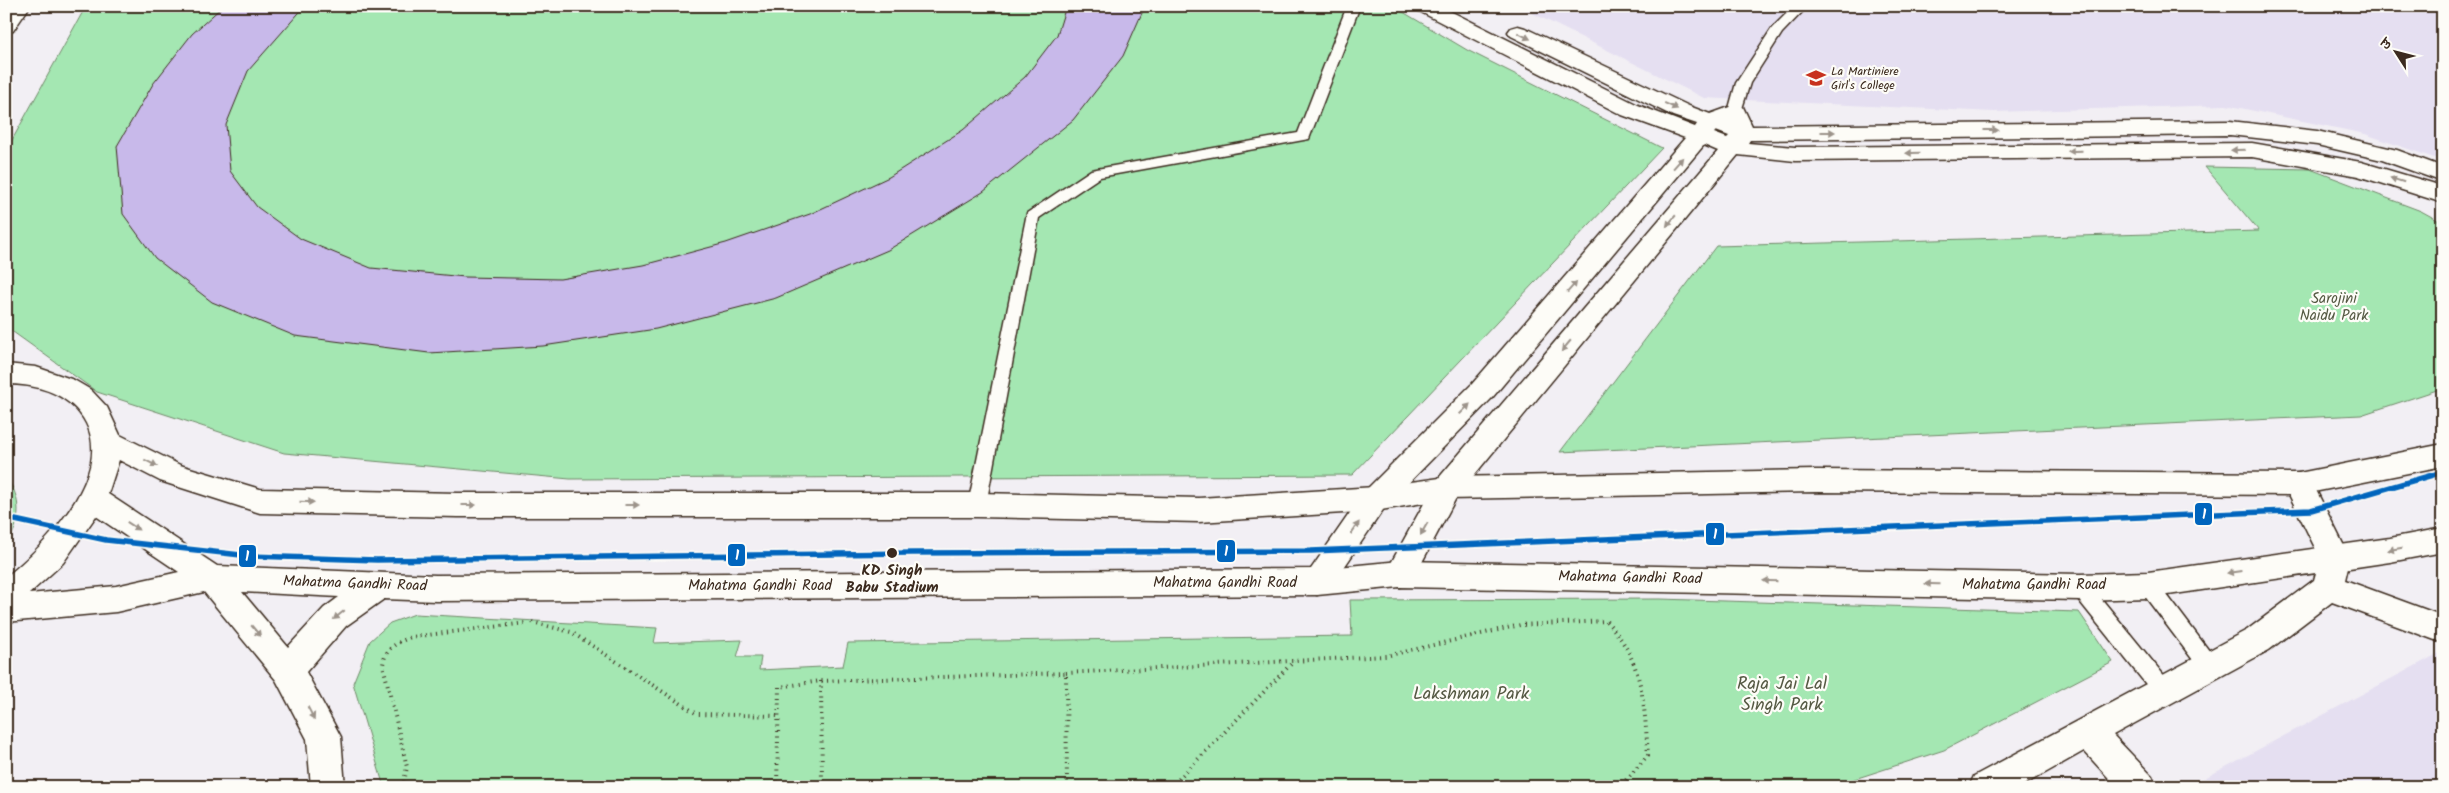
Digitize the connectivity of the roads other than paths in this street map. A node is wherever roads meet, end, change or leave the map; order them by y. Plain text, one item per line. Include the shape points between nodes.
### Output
1 (1354, 6) edge
2 (1424, 6) edge
3 (1465, 6) edge
4 (1802, 6) edge
5 (1724, 130) junction
6 (2443, 175) edge
7 (2443, 196) edge
8 (10, 372) edge
9 (107, 441) junction
10 (2443, 455) edge
11 (2299, 484) junction
12 (1447, 488) junction
13 (93, 499) junction
14 (1376, 499) junction
15 (977, 505) junction
16 (2443, 540) edge
17 (2331, 572) junction
18 (1400, 574) junction
19 (211, 578) junction
20 (1317, 582) junction
21 (2148, 585) junction
22 (378, 586) junction
23 (2080, 587) junction
24 (6, 595) edge
25 (6, 609) edge
26 (2443, 630) edge
27 (2209, 666) junction
28 (288, 670) junction
29 (2164, 691) junction
30 (2088, 732) junction
31 (328, 787) edge
32 (1986, 787) edge
33 (2140, 787) edge

1 - 15 lane via 1304,136 1096,173 1032,216
2 - 5 main road via 1630,110
3 -> 5 main road
4 - 5 lane via 1777,30 1743,83
5 -> 6 main road via 2230,128 2317,138 2390,155
7 -> 5 main road via 2360,169 2252,150 1794,154
5 -> 12 main road
14 -> 5 main road via 1482,391
8 - 9 main road via 64,385 94,407
9 - 13 main road via 105,468
9 -> 15 main road via 170,473 260,501 458,505
10 - 11 main road
11 - 12 main road via 1816,481
11 - 17 main road
12 - 14 main road
12 -> 18 main road
13 -> 19 main road
13 - 24 main road via 52,555
14 - 15 main road via 1200,510
20 -> 14 main road
16 -> 17 main road, Mahatma Gandhi Road
17 -> 21 main road, Mahatma Gandhi Road
17 - 26 main road
17 - 27 main road via 2258,640
18 - 20 main road, Mahatma Gandhi Road
23 -> 18 main road, Mahatma Gandhi Road
19 - 22 main road, Mahatma Gandhi Road
19 - 25 main road, Mahatma Gandhi Road via 116,599
19 -> 28 main road
20 - 22 main road, Mahatma Gandhi Road
21 - 23 main road, Mahatma Gandhi Road
21 - 27 lane
22 -> 28 main road via 335,618
23 - 29 lane
27 - 29 main road
28 -> 31 main road via 324,737
29 - 30 main road
30 - 32 main road
30 - 33 main road

